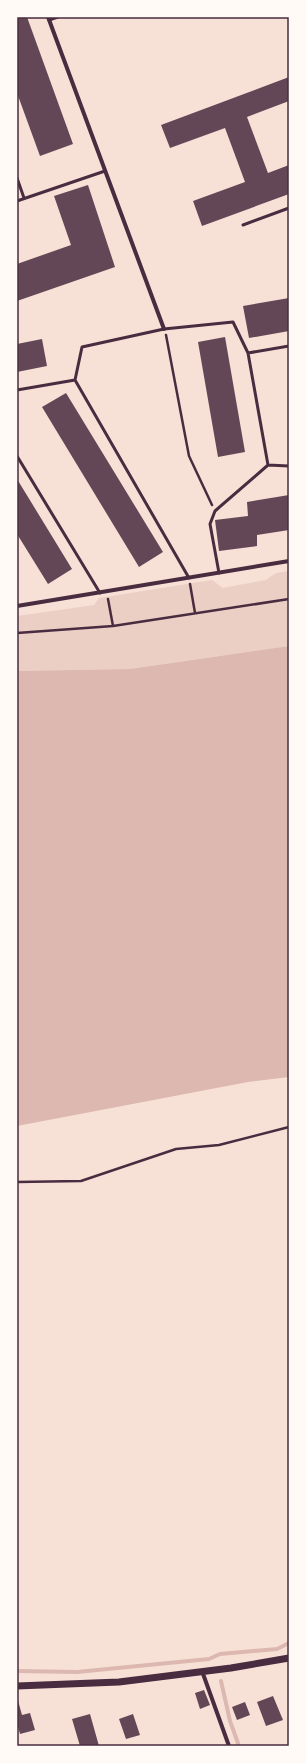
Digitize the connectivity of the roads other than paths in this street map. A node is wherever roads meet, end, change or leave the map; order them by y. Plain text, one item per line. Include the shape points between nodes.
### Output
1 (58, 17) edge
2 (49, 19) edge
3 (105, 171) junction
4 (17, 178) edge
5 (24, 198) junction
6 (17, 200) edge
7 (289, 208) edge
8 (243, 225) dead end
9 (164, 329) junction
10 (289, 346) edge
11 (248, 353) junction
12 (75, 380) junction
13 (17, 390) edge
14 (17, 456) edge
15 (268, 465) junction
16 (289, 466) edge
17 (289, 561) edge
18 (219, 573) junction
19 (188, 578) junction
20 (100, 593) junction
21 (17, 606) edge
22 (289, 1658) edge
23 (202, 1671) junction
24 (17, 1686) edge
25 (229, 1746) edge

1 - 2 lane
2 - 3 street
3 - 5 lane
3 - 9 street
4 - 5 lane
5 - 6 lane
7 - 8 lane
9 - 11 lane via 233,322
9 - 12 lane via 82,347
10 - 11 lane
11 - 15 lane
12 - 13 lane
12 - 19 lane
14 - 20 lane
15 - 16 lane
15 - 18 lane via 215,511 210,524
17 - 18 street
18 - 19 street
19 - 20 street
20 - 21 street
22 - 23 street
23 - 24 street via 119,1682
23 - 25 street

